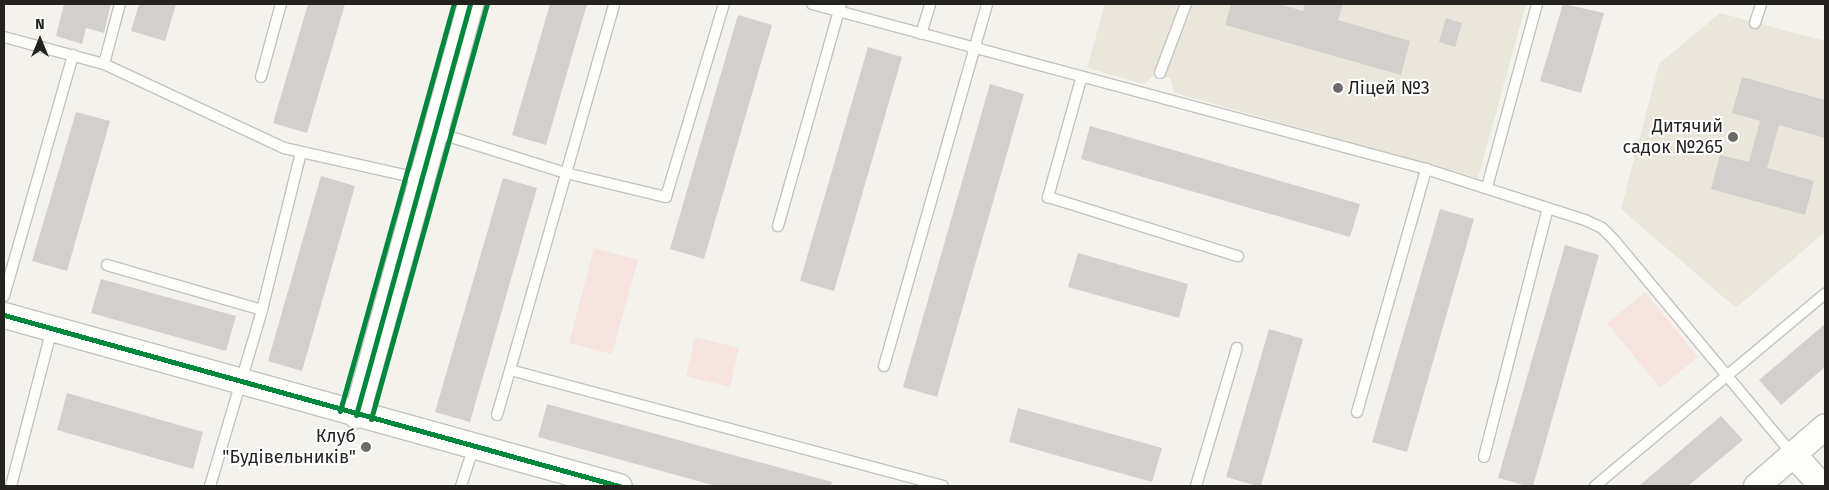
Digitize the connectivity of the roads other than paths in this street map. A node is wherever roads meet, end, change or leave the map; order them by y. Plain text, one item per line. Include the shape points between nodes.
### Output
1 (120, 4) edge
2 (281, 4) edge
3 (614, 4) edge
4 (724, 4) edge
5 (812, 4) edge
6 (930, 4) edge
7 (987, 4) edge
8 (1186, 4) edge
9 (1537, 4) edge
10 (1761, 4) edge
11 (466, 5) edge
12 (840, 7) edge
13 (1755, 23) dead end
14 (921, 34) junction
15 (4, 36) edge
16 (974, 49) junction
17 (73, 55) junction
18 (104, 64) junction
19 (1160, 72) dead end
20 (260, 77) dead end
21 (1081, 79) junction
22 (435, 132) junction
23 (301, 152) junction
24 (1426, 169) junction
25 (566, 173) junction
26 (422, 179) junction
27 (1487, 187) junction
28 (1548, 208) junction
29 (778, 226) dead end
30 (1238, 256) dead end
31 (107, 265) dead end
32 (1825, 294) edge
33 (4, 296) edge
34 (262, 310) junction
35 (4, 315) edge
36 (52, 329) junction
37 (1237, 348) dead end
38 (884, 366) dead end
39 (510, 370) junction
40 (1730, 376) junction
41 (240, 382) junction
42 (1357, 412) dead end
43 (356, 415) junction
44 (497, 415) dead end
45 (1825, 426) edge
46 (474, 446) junction
47 (1793, 454) junction
48 (1484, 457) dead end
49 (12, 486) edge
50 (210, 486) edge
51 (461, 486) edge
52 (619, 486) edge
53 (944, 486) edge
54 (1196, 486) edge
55 (1595, 486) edge
56 (1756, 486) edge
57 (1822, 486) edge

1 - 18 lane
2 - 20 lane
3 - 25 lane
4 - 25 lane via 666,197
5 - 12 lane
6 - 14 lane
7 - 16 lane
8 - 19 lane
9 - 27 lane
10 - 13 lane
11 - 22 street
12 - 14 lane
12 - 29 lane
14 - 16 lane
15 - 17 lane
16 - 21 lane
16 - 38 lane
17 - 18 lane
17 - 33 lane
18 - 23 lane
21 - 24 lane
21 - 30 lane via 1048,197
22 - 25 lane
22 - 26 street
23 - 26 lane
23 - 34 lane
24 - 27 lane
24 - 42 lane
25 - 39 lane
26 - 43 street
27 - 28 lane via 1506,197
28 - 40 lane via 1602,228
28 - 48 lane
31 - 34 lane
32 - 40 lane
34 - 41 lane
35 - 36 street
36 - 41 street
36 - 49 lane
37 - 54 lane
39 - 44 lane
39 - 53 lane
40 - 47 lane
40 - 55 lane
41 - 43 street
41 - 50 lane
43 - 46 street
45 - 47 street
46 - 51 lane
46 - 52 street
47 - 56 street
47 - 57 street

